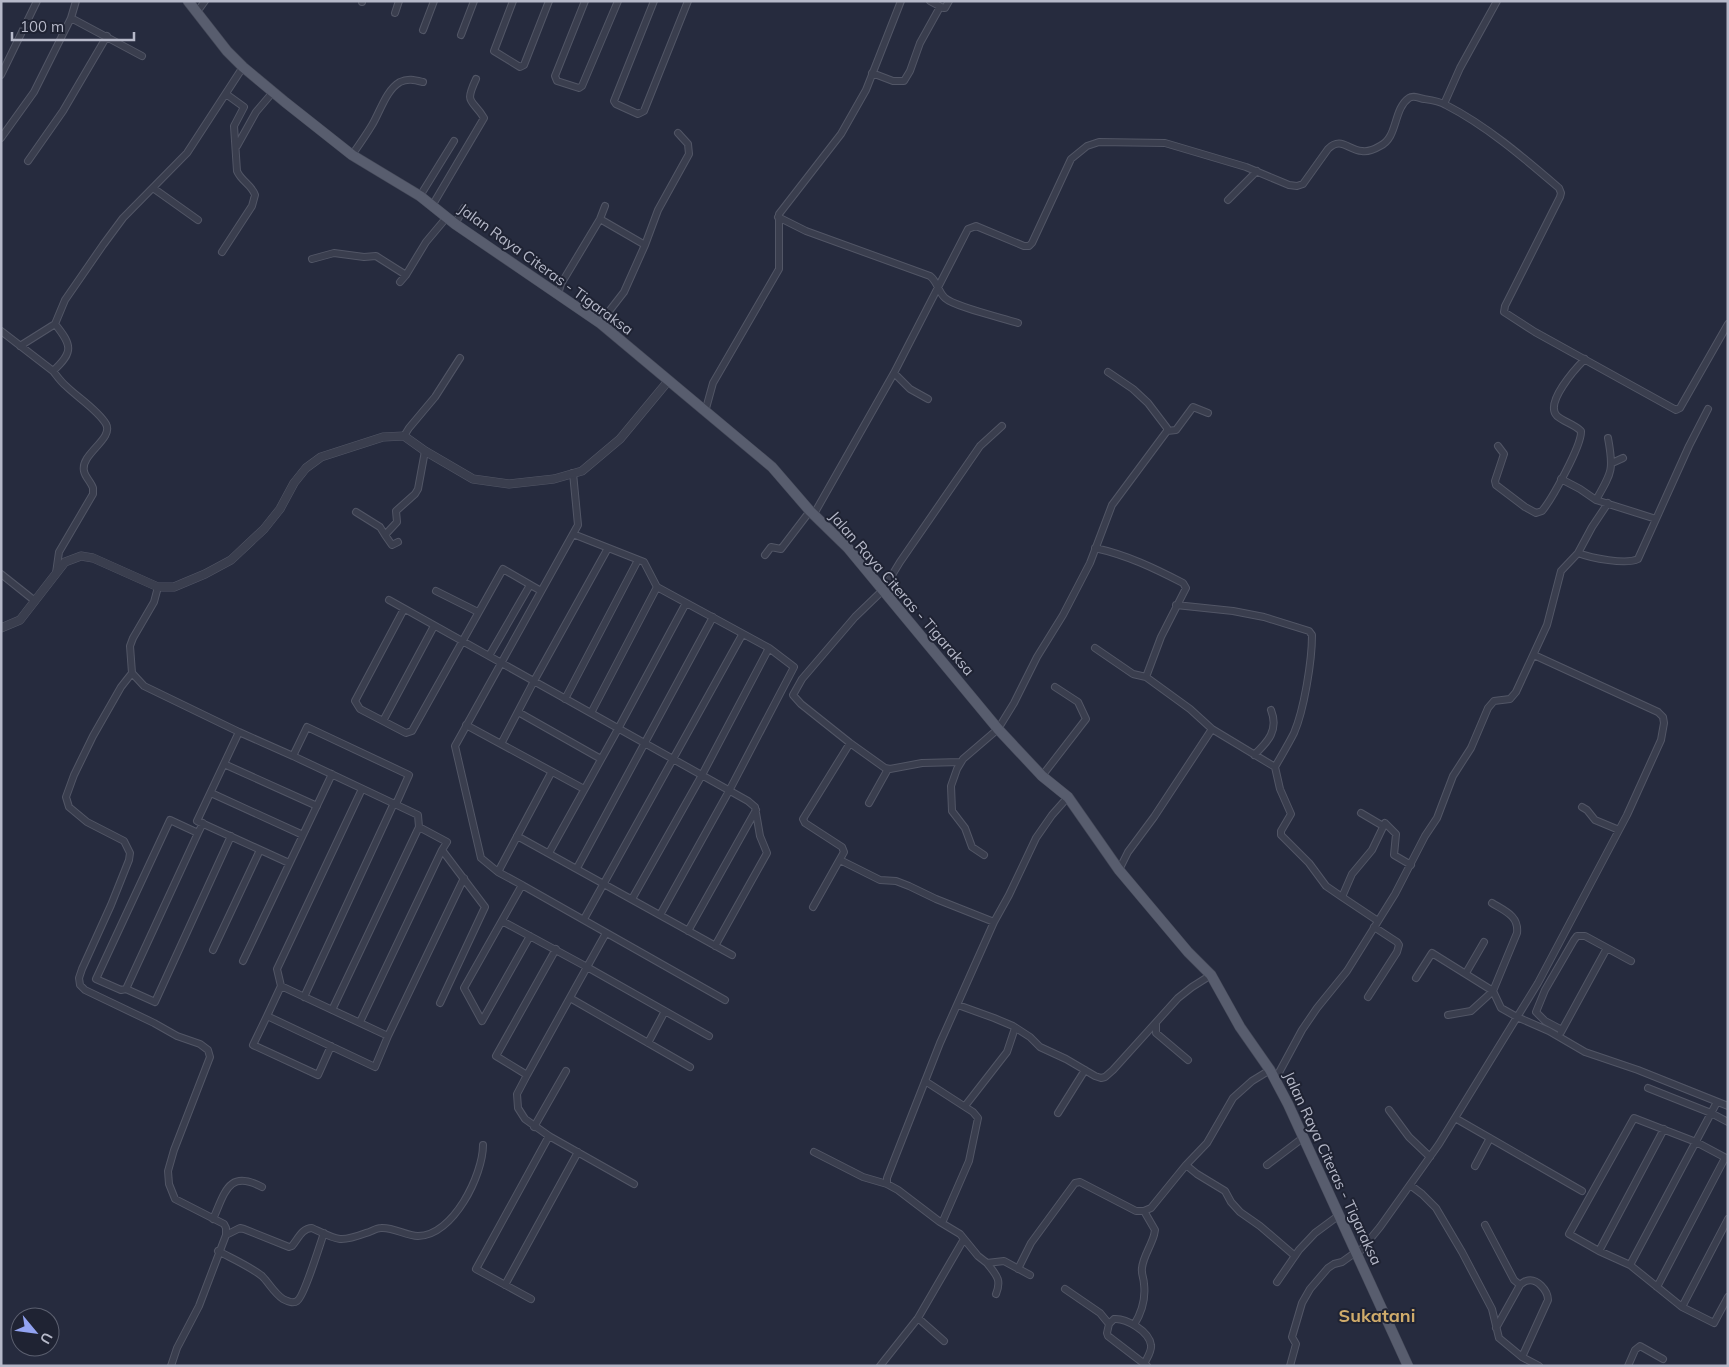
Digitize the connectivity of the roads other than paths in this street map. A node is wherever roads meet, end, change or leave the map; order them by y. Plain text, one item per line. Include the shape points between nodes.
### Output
1 (37, 1) edge
2 (76, 1) edge
3 (188, 1) edge
4 (205, 1) edge
5 (399, 1) edge
6 (434, 1) edge
7 (474, 1) edge
8 (513, 1) edge
9 (549, 1) edge
10 (585, 1) edge
11 (618, 1) edge
12 (654, 1) edge
13 (688, 1) edge
14 (901, 1) edge
15 (930, 1) edge
16 (949, 1) edge
17 (1497, 1) edge
18 (940, 8) junction
19 (197, 12) junction
20 (395, 13) dead end
21 (71, 18) junction
22 (422, 30) dead end
23 (461, 35) dead end
24 (107, 36) junction
25 (142, 56) dead end
26 (243, 67) junction
27 (872, 73) junction
28 (1, 75) edge
29 (476, 79) dead end
30 (423, 82) dead end
31 (273, 92) junction
32 (226, 94) junction
33 (1444, 104) junction
34 (678, 133) dead end
35 (1, 138) edge
36 (454, 141) dead end
37 (237, 146) junction
38 (352, 154) junction
39 (28, 161) dead end
40 (1257, 171) junction
41 (153, 188) junction
42 (420, 196) junction
43 (1228, 200) dead end
44 (432, 206) junction
45 (605, 206) dead end
46 (464, 208) dead end
47 (778, 217) junction
48 (600, 219) junction
49 (198, 220) dead end
50 (451, 221) junction
51 (645, 245) junction
52 (222, 252) dead end
53 (312, 259) dead end
54 (406, 275) junction
55 (400, 282) dead end
56 (938, 285) junction
57 (558, 294) junction
58 (600, 323) junction
59 (1018, 323) dead end
60 (55, 324) junction
61 (1728, 324) edge
62 (1, 331) edge
63 (20, 346) junction
64 (460, 358) dead end
65 (1585, 359) junction
66 (53, 371) junction
67 (894, 372) junction
68 (1108, 372) dead end
69 (669, 380) junction
70 (928, 399) dead end
71 (1708, 410) dead end
72 (705, 412) junction
73 (1208, 412) dead end
74 (1002, 426) dead end
75 (1167, 431) junction
76 (404, 436) junction
77 (1608, 438) dead end
78 (1498, 446) dead end
79 (425, 451) junction
80 (1623, 458) dead end
81 (1612, 463) junction
82 (573, 473) junction
83 (1561, 479) junction
84 (1596, 500) junction
85 (1608, 503) junction
86 (356, 512) dead end
87 (812, 513) junction
88 (1656, 518) junction
89 (573, 534) junction
90 (385, 535) junction
91 (398, 542) dead end
92 (608, 548) junction
93 (1095, 548) junction
94 (1578, 553) junction
95 (765, 555) dead end
96 (638, 560) junction
97 (1, 574) edge
98 (55, 576) junction
99 (530, 585) junction
100 (158, 587) junction
101 (657, 587) junction
102 (883, 590) junction
103 (436, 591) dead end
104 (541, 591) junction
105 (389, 600) dead end
106 (35, 601) junction
107 (686, 603) junction
108 (1176, 605) junction
109 (404, 609) junction
110 (478, 612) junction
111 (713, 617) junction
112 (434, 626) junction
113 (1, 628) edge
114 (742, 635) junction
115 (462, 641) junction
116 (769, 648) junction
117 (1095, 648) dead end
118 (489, 656) junction
119 (1534, 656) junction
120 (500, 662) junction
121 (132, 673) junction
122 (1146, 677) junction
123 (534, 681) junction
124 (1054, 687) dead end
125 (565, 699) junction
126 (1271, 710) dead end
127 (518, 712) junction
128 (591, 713) junction
129 (383, 721) junction
130 (466, 725) junction
131 (618, 729) junction
132 (998, 729) junction
133 (1212, 729) junction
134 (239, 732) junction
135 (850, 743) junction
136 (501, 744) junction
137 (645, 744) junction
138 (1254, 755) junction
139 (293, 756) junction
140 (601, 759) junction
141 (673, 759) junction
142 (961, 762) junction
143 (224, 764) junction
144 (1275, 767) junction
145 (888, 769) junction
146 (552, 773) junction
147 (332, 774) junction
148 (702, 775) junction
149 (1042, 776) junction
150 (362, 789) junction
151 (584, 789) junction
152 (730, 791) junction
153 (211, 793) junction
154 (1068, 797) junction
155 (395, 803) junction
156 (869, 803) dead end
157 (317, 806) junction
158 (1582, 807) dead end
159 (756, 810) junction
160 (1361, 813) dead end
161 (203, 823) junction
162 (419, 826) junction
163 (1383, 826) junction
164 (1619, 830) junction
165 (198, 833) junction
166 (303, 834) junction
167 (231, 836) junction
168 (517, 836) junction
169 (260, 850) junction
170 (442, 850) junction
171 (549, 853) junction
172 (984, 855) dead end
173 (840, 860) junction
174 (290, 863) junction
175 (1411, 865) junction
176 (577, 868) junction
177 (1119, 870) junction
178 (498, 872) junction
179 (464, 878) junction
180 (604, 883) junction
181 (522, 885) junction
182 (1342, 897) junction
183 (632, 899) junction
184 (1492, 903) dead end
185 (813, 907) dead end
186 (660, 915) junction
187 (584, 919) junction
188 (502, 920) junction
189 (994, 922) junction
190 (1376, 924) junction
191 (688, 930) junction
192 (606, 932) junction
193 (530, 936) junction
194 (1484, 942) dead end
195 (716, 946) junction
196 (1607, 948) junction
197 (556, 949) junction
198 (213, 950) dead end
199 (732, 955) dead end
200 (1631, 961) dead end
201 (243, 962) dead end
202 (587, 967) junction
203 (1466, 973) junction
204 (1211, 975) junction
205 (1416, 978) dead end
206 (281, 986) junction
207 (126, 989) junction
208 (1493, 991) junction
209 (304, 997) junction
210 (1368, 997) dead end
211 (570, 998) junction
212 (725, 1000) dead end
213 (440, 1003) dead end
214 (958, 1005) junction
215 (332, 1010) junction
216 (665, 1011) junction
217 (1448, 1015) dead end
218 (267, 1016) junction
219 (1517, 1017) junction
220 (360, 1022) junction
221 (1156, 1024) junction
222 (1015, 1028) junction
223 (1560, 1033) junction
224 (388, 1036) junction
225 (709, 1036) dead end
226 (648, 1043) junction
227 (331, 1046) junction
228 (1188, 1060) dead end
229 (690, 1067) dead end
230 (1085, 1070) junction
231 (1270, 1070) junction
232 (566, 1071) dead end
233 (527, 1074) junction
234 (1275, 1080) junction
235 (925, 1081) junction
236 (1648, 1088) dead end
237 (1717, 1102) junction
238 (964, 1106) junction
239 (1728, 1106) edge
240 (1389, 1110) dead end
241 (1058, 1112) dead end
242 (1711, 1113) junction
243 (1455, 1118) junction
244 (1728, 1122) edge
245 (534, 1127) junction
246 (1664, 1129) junction
247 (549, 1136) junction
248 (1304, 1137) junction
249 (1490, 1138) junction
250 (1696, 1142) junction
251 (483, 1145) dead end
252 (578, 1152) junction
253 (814, 1152) dead end
254 (1430, 1157) junction
255 (1726, 1159) edge
256 (1186, 1165) junction
257 (1268, 1165) dead end
258 (1475, 1166) dead end
259 (634, 1184) dead end
260 (887, 1184) junction
261 (1410, 1186) junction
262 (262, 1187) dead end
263 (1582, 1191) dead end
264 (1144, 1211) junction
265 (1338, 1216) junction
266 (213, 1218) junction
267 (1728, 1219) edge
268 (942, 1223) junction
269 (1485, 1226) dead end
270 (324, 1233) junction
271 (226, 1235) junction
272 (964, 1239) junction
273 (218, 1251) junction
274 (1599, 1251) junction
275 (1356, 1253) junction
276 (1295, 1256) junction
277 (987, 1263) junction
278 (1630, 1265) junction
279 (1018, 1269) junction
280 (1030, 1275) dead end
281 (1277, 1282) dead end
282 (505, 1285) junction
283 (1520, 1285) junction
284 (1657, 1287) junction
285 (1065, 1289) dead end
286 (996, 1294) dead end
287 (1728, 1297) edge
288 (530, 1299) dead end
289 (1682, 1307) junction
290 (918, 1318) junction
291 (1109, 1324) junction
292 (1134, 1325) junction
293 (1496, 1328) junction
294 (944, 1341) dead end
295 (1522, 1357) junction
296 (1663, 1359) dead end
297 (1146, 1365) edge
298 (171, 1366) edge
299 (880, 1366) edge
300 (1290, 1366) edge
301 (1408, 1366) edge
302 (1539, 1366) edge
303 (1628, 1366) edge

1 - 28 street
2 - 21 street
3 - 19 main road, Jalan Raya Citeras - Tigaraksa
4 - 19 street
5 - 20 street
6 - 22 street
7 - 23 street
8 - 9 street via 494,51 520,67
10 - 11 street via 555,76 557,81 579,88
12 - 13 street via 614,101 638,114 644,111
14 - 27 street
15 - 18 street
16 - 18 street via 945,8
17 - 33 street
18 - 27 street via 904,81 893,81
19 - 26 main road, Jalan Raya Citeras - Tigaraksa
21 - 24 street
21 - 35 street via 34,92
24 - 25 street
24 - 39 street via 63,111
26 - 31 main road, Jalan Raya Citeras - Tigaraksa
26 - 32 street
27 - 47 street via 841,134
29 - 44 street via 469,96 484,118
30 - 38 street via 402,81 391,90
31 - 37 street via 256,112
31 - 38 main road, Jalan Raya Citeras - Tigaraksa
32 - 37 street via 244,107 234,126
32 - 41 street via 186,153
33 - 40 street via 1409,98 1388,141 1368,151 1338,142 1333,144 1303,184 1289,185
33 - 65 street via 1520,155 1560,190 1560,198 1504,312
34 - 51 street via 688,144 689,154 658,210
36 - 42 street
37 - 52 street via 239,175 254,191 255,200
38 - 42 main road, Jalan Raya Citeras - Tigaraksa
40 - 43 street
40 - 56 street via 1165,143 1099,142 1087,146 1070,159 1031,244 1024,246 971,226
41 - 49 street
41 - 60 street via 123,218 65,300
42 - 44 main road, Jalan Raya Citeras - Tigaraksa
44 - 50 main road, Jalan Raya Citeras - Tigaraksa
45 - 48 street
46 - 50 street
47 - 56 street via 806,231 930,276
47 - 72 street via 779,269 713,383
48 - 51 street
48 - 57 street
50 - 54 street via 426,242
50 - 57 main road, Jalan Raya Citeras - Tigaraksa
51 - 58 street via 624,292
53 - 54 street via 334,253 376,256
54 - 55 street
56 - 59 street via 940,293 950,302
56 - 67 street
57 - 58 main road, Jalan Raya Citeras - Tigaraksa
58 - 69 main road, Jalan Raya Citeras - Tigaraksa
60 - 63 street
60 - 66 street via 66,337 68,351 63,362
61 - 65 street via 1676,410
62 - 63 street
63 - 66 street
64 - 76 street
65 - 83 street via 1559,390 1554,403 1557,416 1576,426 1582,436
66 - 98 street via 106,423 108,429 84,466 84,472 92,483 92,494 59,552
67 - 70 street via 910,389
67 - 87 street
68 - 75 street via 1133,388
69 - 72 main road, Jalan Raya Citeras - Tigaraksa
69 - 82 street via 620,439 582,471
71 - 88 street
72 - 87 main road, Jalan Raya Citeras - Tigaraksa via 772,467
73 - 75 street via 1193,407 1176,430
74 - 102 street via 980,446
75 - 93 street via 1112,505
76 - 79 street
76 - 100 street via 383,437 321,457 294,483 264,529 231,560 174,587
77 - 81 street
78 - 83 street via 1504,458 1496,485 1536,513 1545,508
79 - 82 street via 473,479 509,484 554,479
79 - 90 street via 418,489 396,510 397,522
80 - 81 street
81 - 84 street via 1610,476
82 - 89 street via 578,525
83 - 84 street
84 - 85 street
85 - 88 street
85 - 94 street
86 - 90 street via 380,526
87 - 95 street via 781,549 772,547
87 - 102 main road, Jalan Raya Citeras - Tigaraksa via 848,548
88 - 94 street via 1635,561 1588,557
89 - 92 street
89 - 104 street
90 - 91 street via 392,545
92 - 96 street
92 - 123 street
93 - 108 street via 1146,564 1183,583 1186,588
93 - 132 street via 1063,615
94 - 119 street via 1561,571 1549,619
96 - 101 street via 644,562
96 - 125 street
97 - 106 street
98 - 100 street via 66,562 81,556 93,558
98 - 106 street
99 - 104 street
99 - 110 street via 503,569
99 - 118 street
100 - 121 street via 154,602 130,646
101 - 107 street
101 - 128 street
102 - 132 main road, Jalan Raya Citeras - Tigaraksa
102 - 135 street via 855,617 793,692 793,697
103 - 110 street
104 - 120 street
105 - 109 street
106 - 113 street via 20,620
107 - 111 street
107 - 131 street
108 - 122 street
108 - 144 street via 1264,617 1309,631 1312,635 1301,713
109 - 112 street
109 - 129 street via 355,701 360,709
110 - 115 street
111 - 114 street
111 - 137 street
112 - 115 street
112 - 129 street
114 - 116 street
114 - 141 street
115 - 118 street
115 - 129 street via 412,731 404,733
116 - 148 street
116 - 152 street via 794,667
117 - 122 street via 1133,674
118 - 120 street
119 - 164 street via 1633,699 1663,717 1661,740
119 - 175 street via 1513,696 1494,701 1488,708 1471,748 1453,776 1437,818
120 - 123 street
120 - 130 street
121 - 134 street via 144,686
121 - 266 street via 93,736 66,797 69,807 87,822 124,842 130,853 82,969 80,985 208,1050 210,1057 174,1150 168,1184 175,1198
122 - 133 street
123 - 125 street
123 - 127 street
124 - 149 street via 1078,702 1086,719
125 - 128 street
126 - 138 street via 1274,718 1268,742
127 - 136 street
127 - 140 street
128 - 131 street
130 - 136 street
130 - 178 street via 455,746 481,858
131 - 137 street
131 - 140 street
132 - 142 street
132 - 149 main road, Jalan Raya Citeras - Tigaraksa
133 - 138 street
133 - 177 street
134 - 139 street
134 - 143 street
135 - 145 street
135 - 173 street via 803,819 842,847 844,852
136 - 146 street
137 - 141 street
137 - 176 street
138 - 144 street
139 - 147 street
139 - 155 street via 307,727 316,731 409,775
140 - 151 street
141 - 148 street
141 - 180 street
142 - 145 street via 922,763
142 - 172 street via 951,786 952,811 965,828 972,848
143 - 153 street
143 - 157 street
144 - 182 street via 1291,814 1281,835 1326,886
145 - 156 street
146 - 151 street
146 - 168 street
147 - 150 street
147 - 157 street
148 - 152 street
148 - 183 street
149 - 154 main road, Jalan Raya Citeras - Tigaraksa
150 - 155 street
150 - 206 street via 277,969
151 - 171 street
152 - 159 street via 748,801
152 - 186 street
153 - 161 street via 197,821
153 - 166 street
154 - 177 main road, Jalan Raya Citeras - Tigaraksa
154 - 189 street via 1036,838
155 - 162 street via 418,815
155 - 209 street
157 - 166 street
158 - 164 street via 1594,820
159 - 191 street
159 - 195 street via 760,836 767,853
160 - 163 street
161 - 165 street
161 - 167 street
162 - 170 street via 447,842
162 - 215 street
163 - 175 street via 1386,823 1396,834 1394,855
163 - 182 street via 1372,850 1352,874
164 - 219 street
165 - 207 street
165 - 207 street via 170,820 96,979 121,990
166 - 174 street
167 - 169 street
167 - 207 street via 155,1002
168 - 171 street
168 - 178 street
169 - 174 street
169 - 198 street
170 - 179 street
170 - 220 street
171 - 176 street
173 - 185 street
173 - 189 street via 880,880 909,886
174 - 201 street
175 - 190 street
176 - 180 street
177 - 204 main road, Jalan Raya Citeras - Tigaraksa
178 - 181 street
179 - 213 street via 485,907
179 - 224 street
180 - 183 street
180 - 187 street
181 - 187 street
181 - 188 street
182 - 190 street
183 - 186 street
184 - 208 street via 1513,916 1518,928
186 - 191 street
187 - 192 street
188 - 193 street
188 - 193 street via 464,988 482,1021
189 - 214 street
190 - 210 street via 1400,945
190 - 234 street via 1347,972 1302,1030
191 - 195 street
192 - 202 street
192 - 212 street
193 - 197 street
194 - 203 street
195 - 199 street
196 - 200 street
196 - 223 street
196 - 223 street via 1585,936 1577,936 1545,990 1537,1014
197 - 202 street
197 - 233 street via 496,1056
202 - 211 street
202 - 216 street
203 - 205 street via 1432,953
203 - 208 street
204 - 221 street via 1178,998
204 - 231 main road, Jalan Raya Citeras - Tigaraksa via 1240,1027
206 - 209 street
206 - 218 street
208 - 217 street via 1471,1011
208 - 219 street via 1500,1008
209 - 215 street
211 - 226 street
211 - 233 street
214 - 222 street
214 - 235 street
215 - 220 street
216 - 225 street
216 - 226 street
218 - 227 street
218 - 227 street via 253,1045 318,1075
219 - 223 street
219 - 243 street
220 - 224 street
221 - 228 street via 1156,1033
221 - 230 street via 1105,1077
222 - 230 street via 1040,1047
222 - 238 street via 1007,1052
223 - 237 street via 1585,1052
224 - 227 street via 375,1067
226 - 229 street
230 - 241 street
231 - 234 main road, Jalan Raya Citeras - Tigaraksa
231 - 256 street via 1252,1080 1233,1098 1207,1144
232 - 245 street
233 - 245 street via 517,1094 518,1108
234 - 248 main road, Jalan Raya Citeras - Tigaraksa
235 - 238 street
235 - 260 street
236 - 242 street
237 - 239 street
237 - 242 street
238 - 268 street via 976,1115 978,1124 969,1161
240 - 254 street
242 - 244 street
242 - 250 street
243 - 249 street
243 - 254 street
245 - 247 street
246 - 250 street
246 - 274 street
246 - 274 street via 1634,1118 1569,1234
247 - 252 street
247 - 282 street via 476,1269
248 - 257 street
248 - 265 main road, Jalan Raya Citeras - Tigaraksa
249 - 258 street
249 - 263 street
250 - 255 street
250 - 278 street
251 - 270 street via 475,1181 459,1209 443,1226 419,1236 380,1228 344,1239
252 - 259 street
252 - 282 street
253 - 260 street via 863,1177
254 - 261 street
255 - 284 street
256 - 264 street via 1151,1208
256 - 276 street via 1225,1191 1240,1212
260 - 268 street
261 - 275 street via 1370,1240
261 - 293 street via 1436,1208 1492,1308
262 - 266 street via 244,1181 233,1182
264 - 279 street via 1136,1211 1075,1182 1031,1243
264 - 292 street via 1154,1235 1142,1264 1145,1299
265 - 275 main road, Jalan Raya Citeras - Tigaraksa
265 - 276 street via 1315,1233
266 - 271 street via 224,1224
267 - 289 street
268 - 272 street
269 - 283 street via 1514,1280
270 - 271 street via 305,1229 292,1246 244,1228
270 - 273 street via 296,1302 281,1298 254,1270
271 - 273 street
272 - 277 street
272 - 290 street
273 - 298 street via 199,1306
274 - 278 street
275 - 300 street via 1323,1272 1310,1289 1302,1303 1292,1337 1296,1344
275 - 301 main road, Jalan Raya Citeras - Tigaraksa
276 - 281 street
277 - 279 street via 1004,1261
277 - 286 street via 999,1280
278 - 284 street
279 - 280 street
282 - 288 street
283 - 293 street
283 - 295 street via 1526,1281 1536,1282 1548,1296
284 - 289 street
285 - 291 street via 1100,1312
287 - 289 street via 1714,1323
290 - 294 street
290 - 299 street
291 - 292 street via 1120,1318
291 - 297 street via 1108,1336
292 - 297 street via 1151,1344
293 - 295 street via 1499,1338
295 - 302 street
296 - 303 street via 1640,1346

